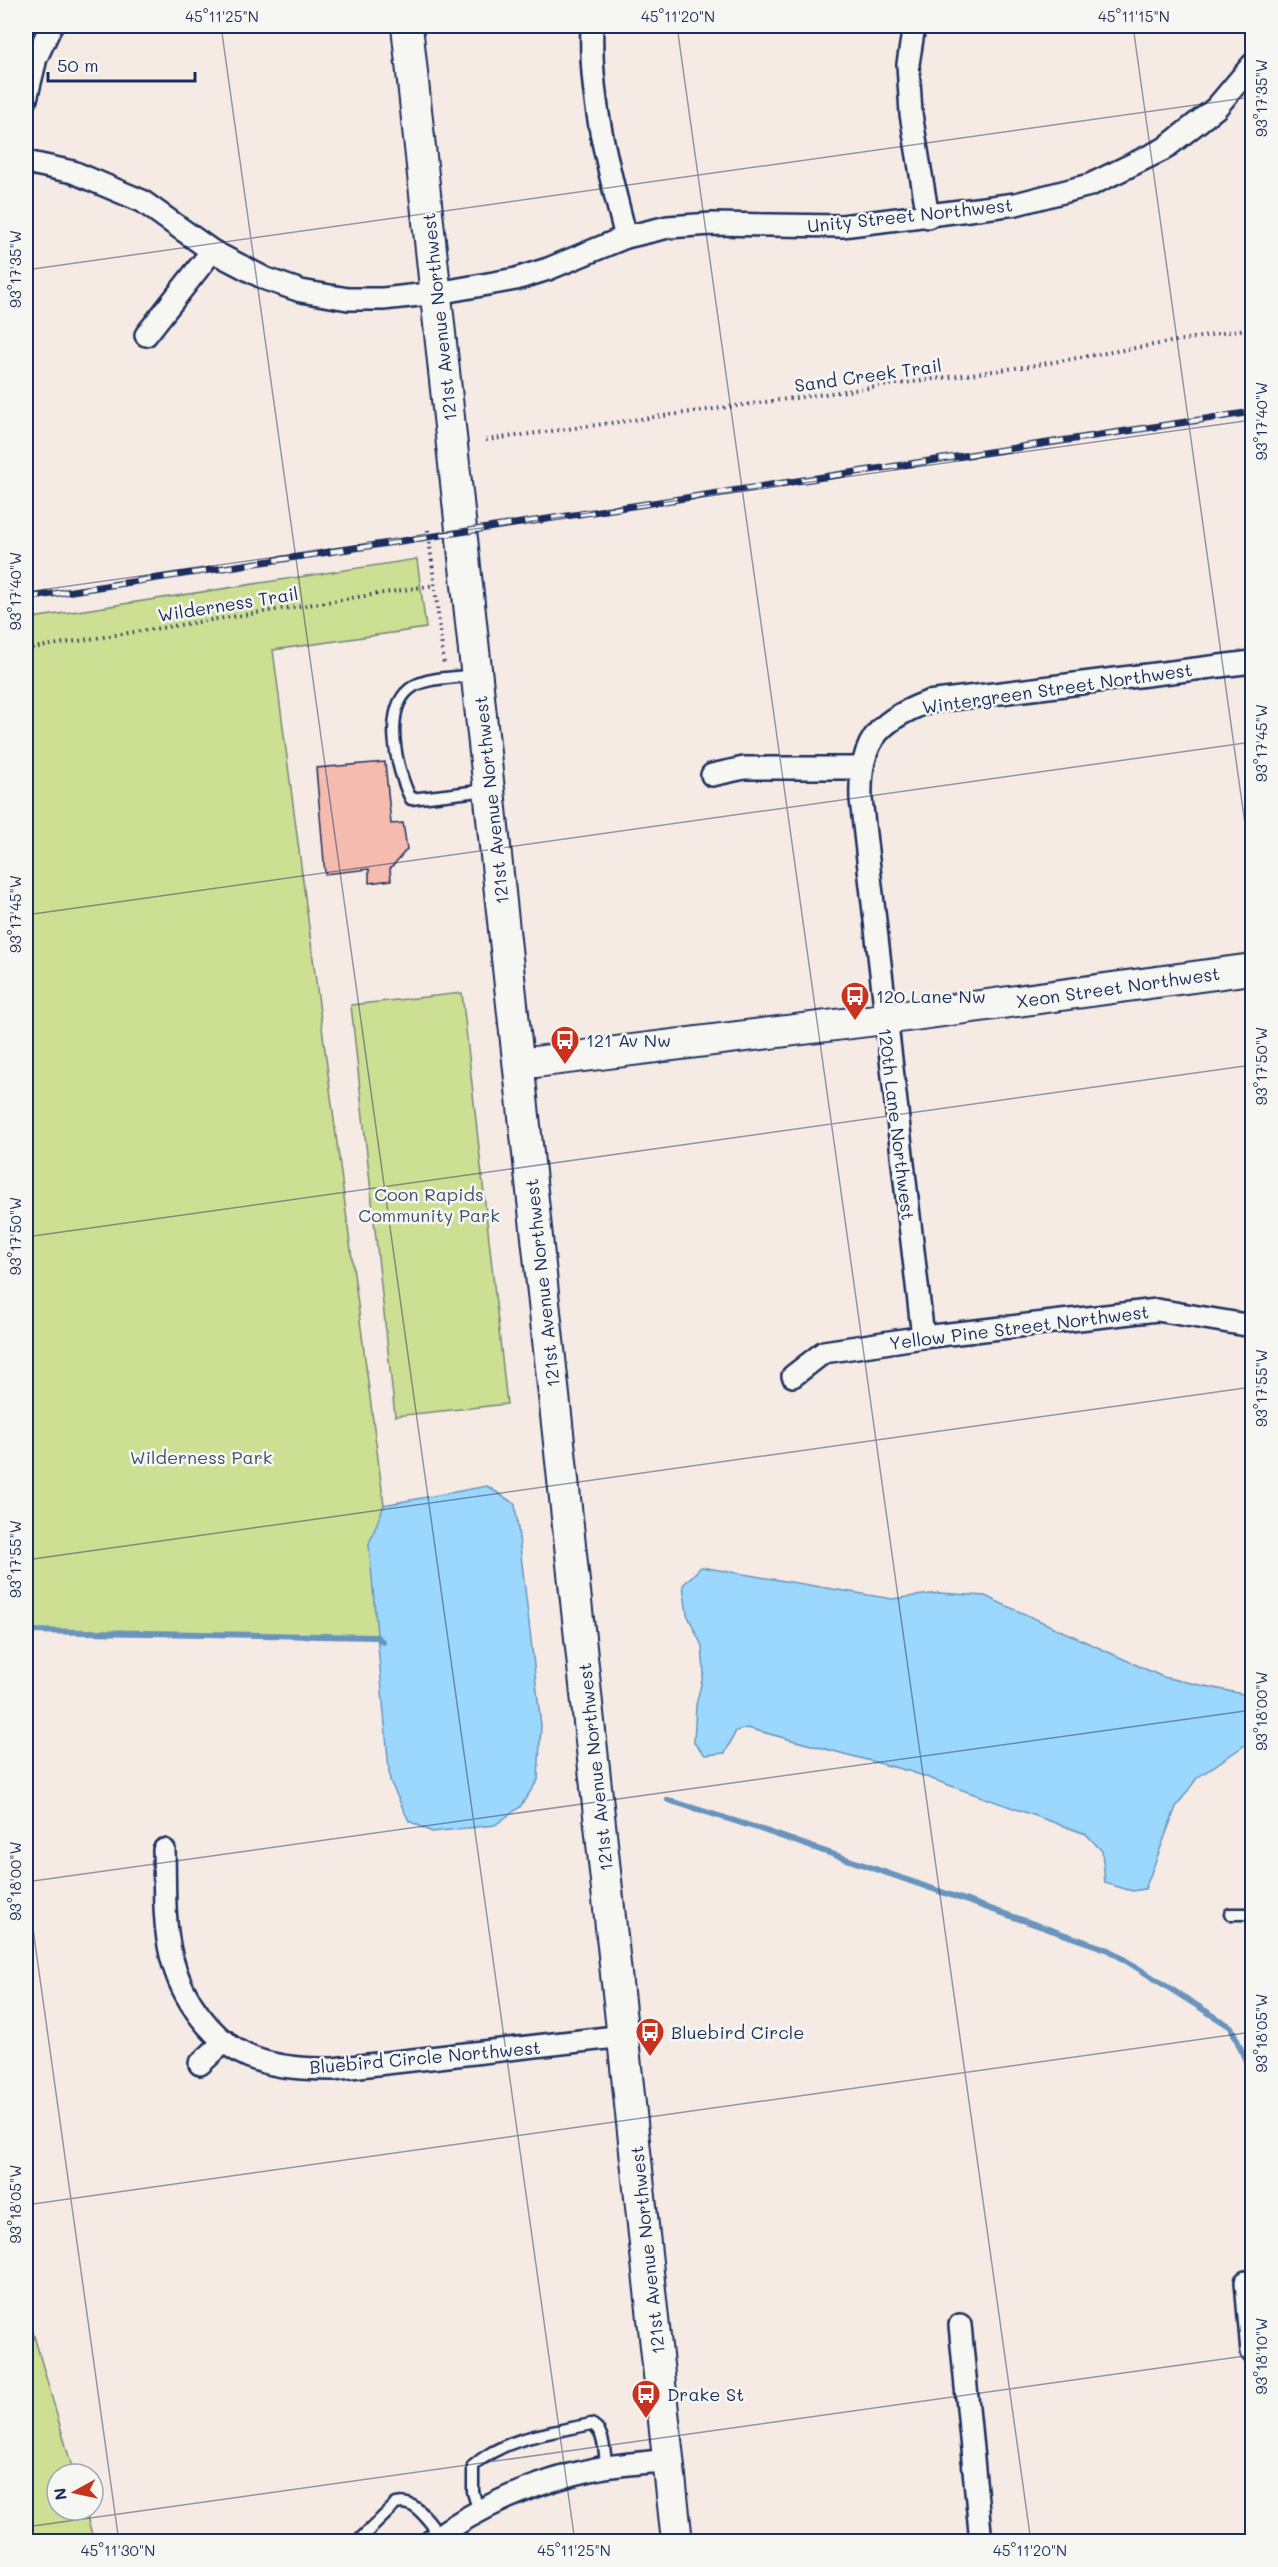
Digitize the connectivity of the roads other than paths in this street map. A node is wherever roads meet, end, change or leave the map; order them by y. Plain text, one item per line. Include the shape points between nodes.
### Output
1 (51, 26) edge
2 (407, 26) edge
3 (592, 26) edge
4 (914, 26) edge
5 (1252, 65) edge
6 (26, 99) edge
7 (26, 162) edge
8 (928, 217) junction
9 (626, 237) junction
10 (212, 251) junction
11 (437, 293) junction
12 (146, 335) dead end
13 (1252, 662) edge
14 (477, 675) junction
15 (860, 768) junction
16 (712, 775) dead end
17 (490, 790) junction
18 (1252, 969) edge
19 (884, 1019) junction
20 (519, 1064) junction
21 (1252, 1326) edge
22 (923, 1337) junction
23 (793, 1376) dead end
24 (165, 1850) dead end
25 (1230, 1914) dead end
26 (1252, 1914) edge
27 (624, 2036) junction
28 (225, 2041) junction
29 (200, 2064) dead end
30 (1249, 2282) edge
31 (960, 2325) dead end
32 (1252, 2352) edge
33 (669, 2460) junction
34 (607, 2467) junction
35 (479, 2512) junction
36 (435, 2538) edge
37 (357, 2541) edge
38 (677, 2541) edge
39 (981, 2541) edge

1 - 6 street via 36,58
2 - 11 street, 121st Avenue Northwest
3 - 9 street via 595,99 603,150
4 - 8 street via 908,63 911,114
5 - 8 street, Unity Street Northwest via 1216,108 1164,149 1090,185 1016,204
7 - 10 street, Unity Street Northwest via 73,172 142,201
8 - 9 street, Unity Street Northwest via 842,226 679,226
9 - 11 street, Unity Street Northwest via 526,276
10 - 11 street, Unity Street Northwest via 266,279 301,291 348,299
10 - 12 street
11 - 14 street, 121st Avenue Northwest
13 - 15 street, Wintergreen Street Northwest via 928,702 902,712 884,725 867,748
14 - 17 street, 121st Avenue Northwest
14 - 17 lane via 414,686 397,707 393,719 403,783 411,799
15 - 16 street via 744,768
15 - 19 street, 120th Lane Northwest
17 - 20 street, 121st Avenue Northwest
18 - 19 street, Xeon Street Northwest
19 - 20 street, Xeon Street Northwest
19 - 22 street, 120th Lane Northwest
20 - 27 street, 121st Avenue Northwest
21 - 22 street, Yellow Pine Street Northwest via 1157,1310
22 - 23 street, Yellow Pine Street Northwest via 824,1352
24 - 28 street, Bluebird Circle Northwest via 171,1956 183,1988 201,2018
25 - 26 lane
27 - 28 street, Bluebird Circle Northwest via 376,2065 307,2069 255,2059
27 - 33 street, 121st Avenue Northwest
28 - 29 street
30 - 32 street
31 - 39 street
33 - 34 street
33 - 38 street, 121st Avenue Northwest
34 - 35 street via 539,2486
34 - 35 lane via 600,2431 591,2424 525,2439 488,2453 473,2466 473,2492
35 - 36 street
36 - 37 lane via 413,2504 404,2502 396,2504

